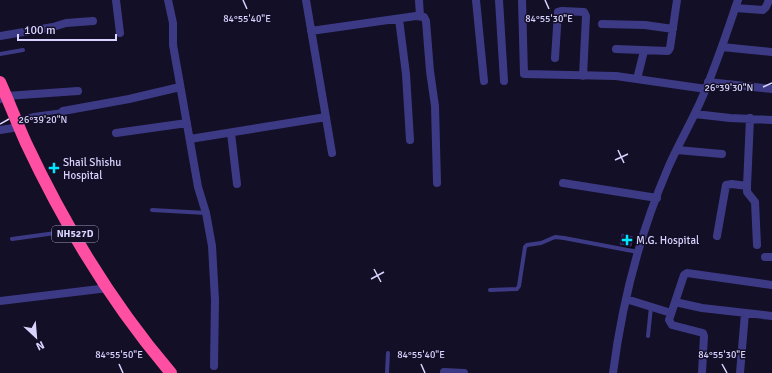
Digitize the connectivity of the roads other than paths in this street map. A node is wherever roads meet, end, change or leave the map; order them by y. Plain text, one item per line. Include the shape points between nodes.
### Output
1 (116, 0) edge
2 (168, 0) edge
3 (306, 0) edge
4 (419, 0) edge
5 (476, 0) edge
6 (499, 0) edge
7 (522, 0) edge
8 (677, 0) edge
9 (769, 0) edge
10 (737, 4) edge
11 (763, 10) junction
12 (772, 10) edge
13 (420, 16) junction
14 (399, 19) junction
15 (93, 21) dead end
16 (602, 24) dead end
17 (672, 29) junction
18 (311, 31) junction
19 (120, 33) dead end
20 (0, 36) edge
21 (722, 47) junction
22 (616, 49) dead end
23 (23, 50) dead end
24 (644, 50) junction
25 (772, 52) edge
26 (0, 54) edge
27 (555, 58) dead end
28 (583, 76) junction
29 (637, 79) junction
30 (504, 80) dead end
31 (484, 81) dead end
32 (0, 82) edge
33 (707, 86) junction
34 (180, 87) junction
35 (772, 89) edge
36 (78, 91) dead end
37 (3, 97) edge
38 (63, 111) joint
39 (695, 114) junction
40 (326, 117) junction
41 (750, 118) junction
42 (772, 120) edge
43 (187, 123) junction
44 (18, 124) junction
45 (0, 130) edge
46 (231, 133) junction
47 (116, 134) dead end
48 (190, 139) junction
49 (410, 140) dead end
50 (677, 150) junction
51 (332, 153) dead end
52 (722, 154) dead end
53 (437, 183) dead end
54 (563, 183) dead end
55 (237, 184) dead end
56 (747, 186) junction
57 (657, 198) junction
58 (152, 210) dead end
59 (206, 213) junction
60 (73, 231) junction
61 (717, 236) dead end
62 (12, 239) dead end
63 (757, 245) dead end
64 (638, 252) junction
65 (772, 285) edge
66 (108, 288) junction
67 (490, 290) dead end
68 (626, 299) junction
69 (0, 301) edge
70 (675, 302) junction
71 (651, 306) junction
72 (671, 313) junction
73 (745, 313) junction
74 (772, 316) edge
75 (648, 336) dead end
76 (388, 353) dead end
77 (214, 366) dead end
78 (444, 372) dead end
79 (171, 373) edge
80 (387, 373) edge
81 (464, 373) edge
82 (613, 373) edge
83 (702, 373) edge
84 (740, 373) edge

1 - 19 street
2 - 34 street
3 - 18 street
4 - 13 street
5 - 31 street
6 - 30 street
7 - 28 street via 524,74
8 - 17 street
9 - 11 street
10 - 11 street
10 - 21 street
11 - 12 street
13 - 14 street
13 - 53 street via 424,17 426,22 435,106
14 - 18 street
14 - 49 street
15 - 20 street via 64,23
16 - 17 street via 645,25
17 - 24 street via 668,51
18 - 40 street
21 - 25 street
21 - 33 street
22 - 24 street
23 - 26 lane
24 - 29 street
27 - 28 street via 558,12 584,12 586,16
28 - 29 street
29 - 33 street
32 - 37 highway, NH527D
33 - 35 street
33 - 39 street
34 - 38 street
34 - 43 street
36 - 37 street
37 - 44 highway, NH527D
38 - 44 lane via 34,115
39 - 41 street
39 - 50 street
40 - 46 street
40 - 51 street
41 - 42 street
41 - 56 street
43 - 47 street
43 - 48 street
44 - 45 street
44 - 60 highway, NH527D
46 - 48 street
46 - 55 street
48 - 59 street via 198,186
50 - 52 street
50 - 57 street
54 - 57 street
56 - 61 street via 726,186
56 - 63 street via 755,202
57 - 64 street
58 - 59 lane
59 - 77 street via 212,246 215,300
60 - 62 lane
60 - 66 highway, NH527D
64 - 67 lane via 555,237 524,247 517,289
64 - 68 street
65 - 70 street via 687,273 684,275
66 - 69 street
66 - 79 highway, NH527D
68 - 71 street
68 - 82 street
70 - 72 street
70 - 73 street
71 - 72 street
71 - 75 lane
72 - 83 street via 671,324 704,334
73 - 74 street
73 - 84 street
76 - 80 lane
78 - 81 street

